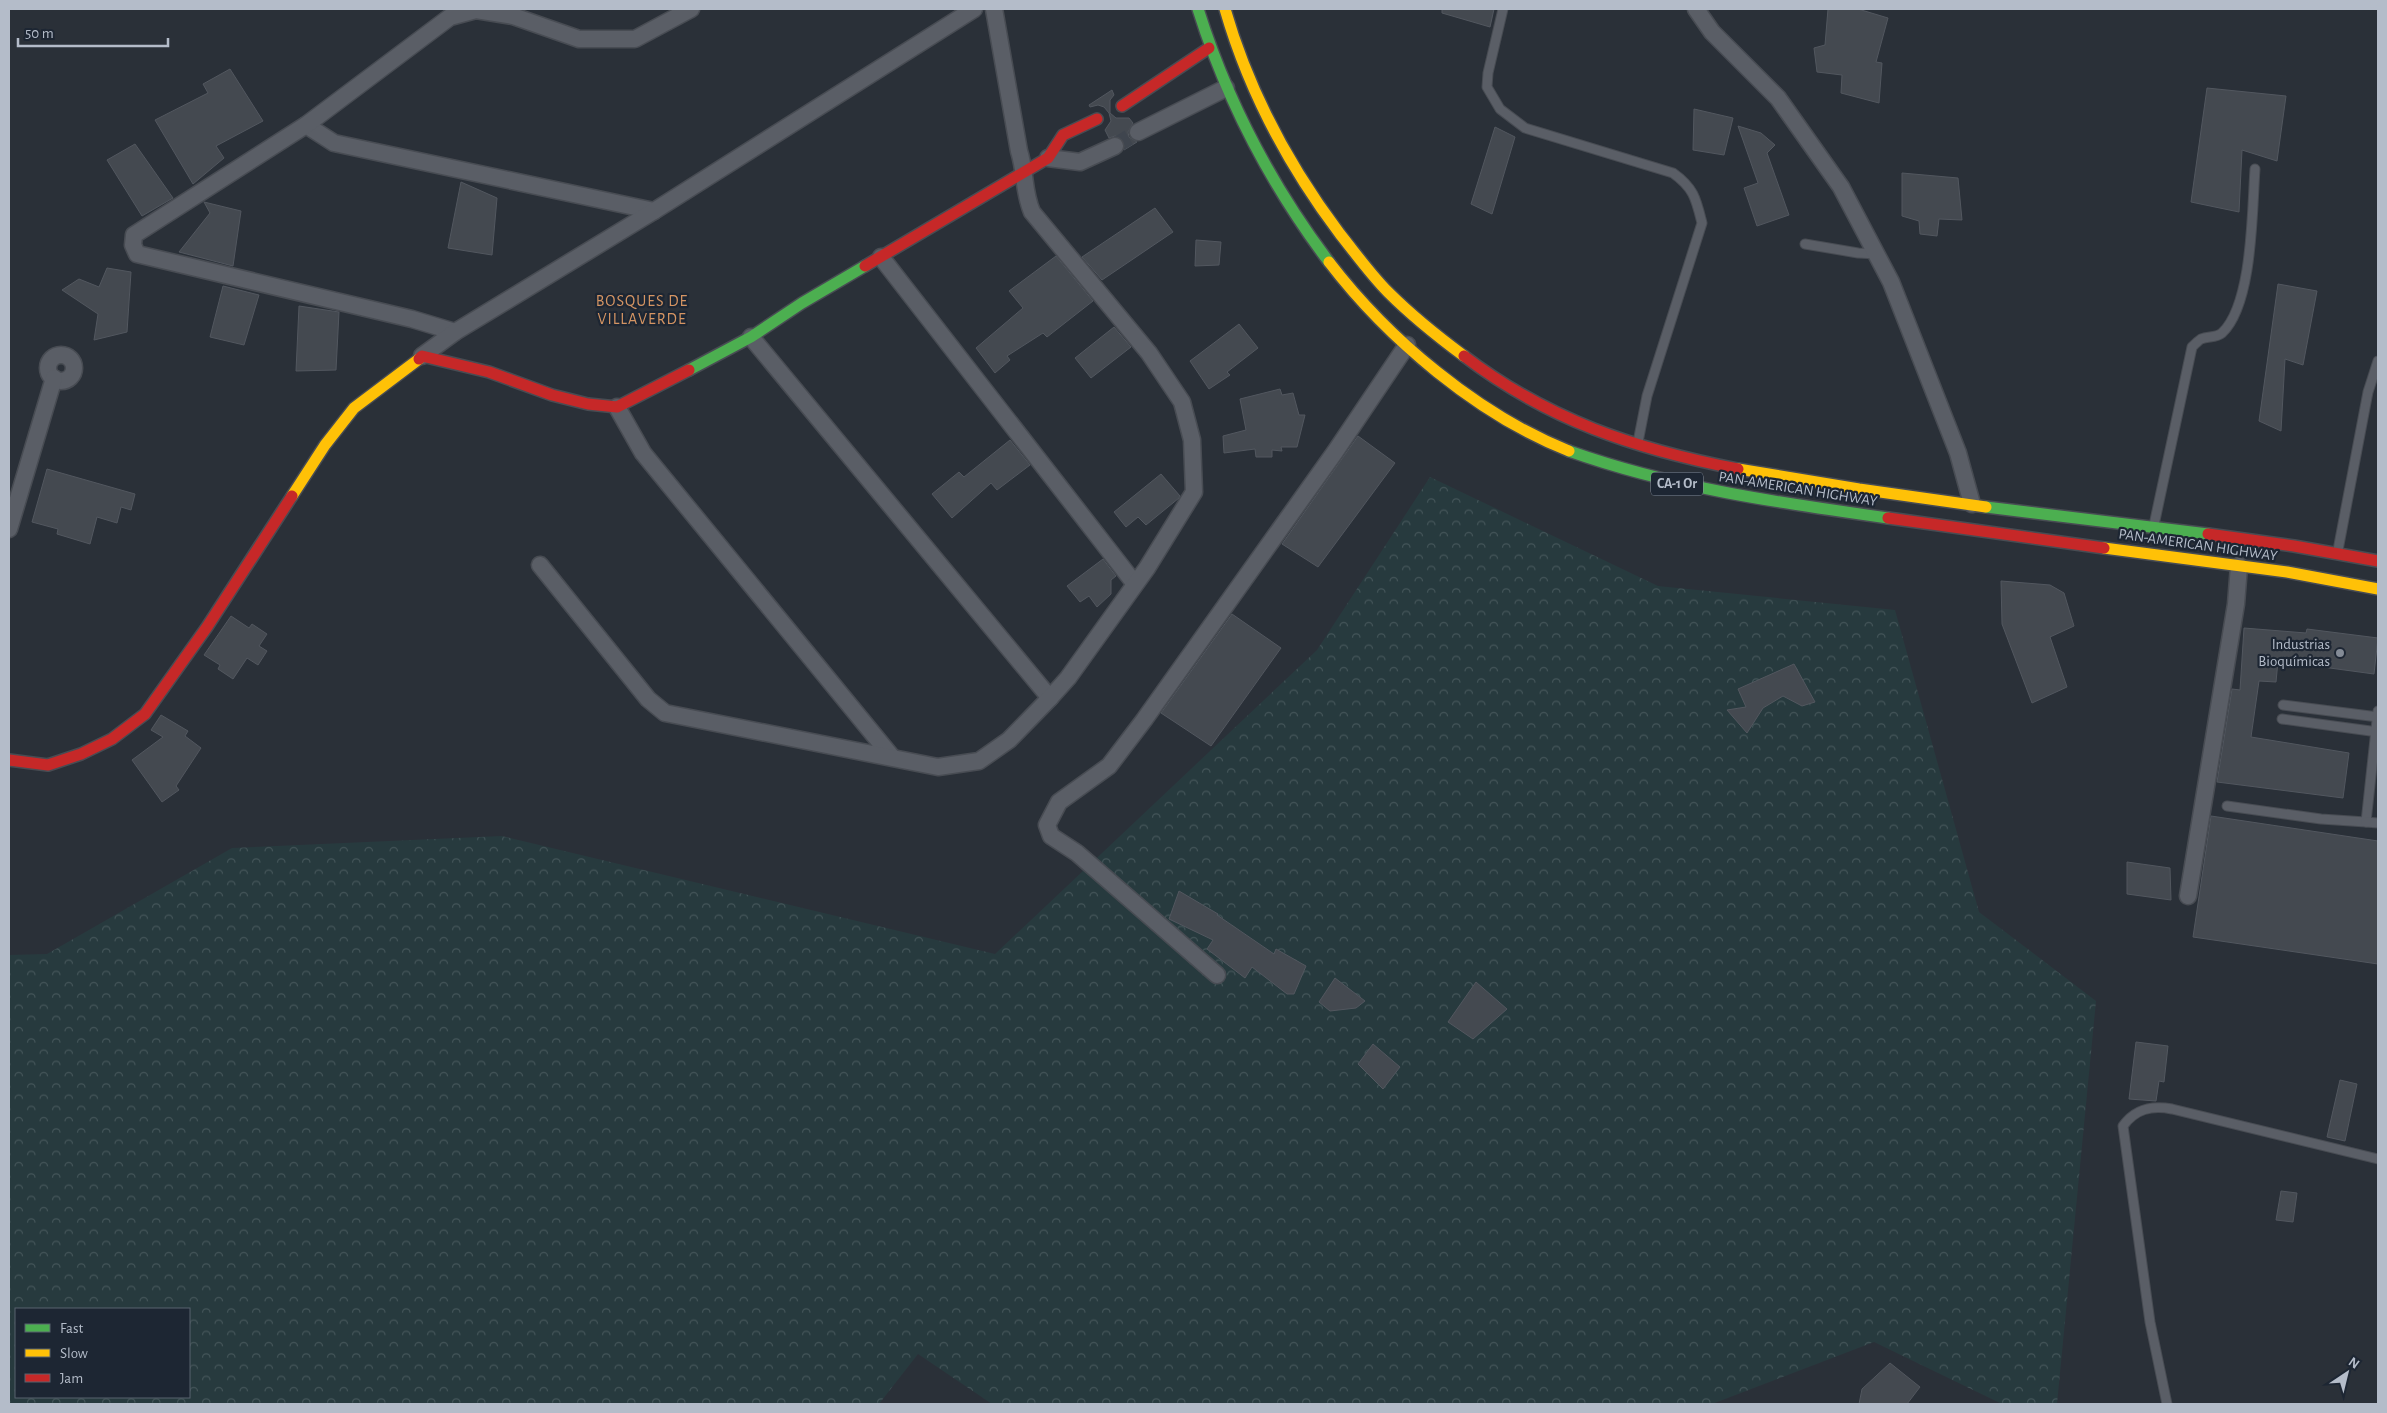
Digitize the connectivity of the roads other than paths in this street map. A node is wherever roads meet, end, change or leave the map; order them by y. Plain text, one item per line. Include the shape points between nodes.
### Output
1 (691, 9) edge
2 (974, 9) edge
3 (994, 9) edge
4 (1198, 9) edge
5 (1225, 9) edge
6 (1503, 9) edge
7 (1696, 9) edge
8 (1209, 48) junction
9 (1226, 88) junction
10 (1122, 106) dead end
11 (1097, 119) dead end
12 (306, 125) junction
13 (1138, 132) tunnel mouth
14 (1115, 146) tunnel mouth
15 (1048, 158) junction
16 (2255, 169) dead end
17 (1025, 170) junction
18 (654, 211) junction
19 (1805, 244) dead end
20 (1878, 254) junction
21 (881, 257) junction
22 (455, 332) junction
23 (751, 338) junction
24 (1407, 346) junction
25 (422, 356) junction
26 (2378, 361) edge
27 (54, 378) dead end
28 (616, 406) junction
29 (1637, 446) junction
30 (1972, 504) junction
31 (2154, 527) junction
32 (9, 529) edge
33 (2337, 553) junction
34 (2378, 561) edge
35 (540, 565) dead end
36 (2238, 566) junction
37 (1136, 584) junction
38 (2378, 590) edge
39 (1050, 698) junction
40 (2283, 705) dead end
41 (2378, 714) edge
42 (2282, 718) dead end
43 (2377, 732) edge
44 (892, 757) junction
45 (9, 760) edge
46 (2227, 806) dead end
47 (2366, 822) junction
48 (2378, 823) edge
49 (2188, 896) dead end
50 (1217, 974) dead end
51 (2378, 1159) edge
52 (2167, 1404) edge

1 - 12 street via 635,39 579,39 513,16 476,10 450,17
2 - 18 street
3 - 17 street
4 - 8 main road, PAN-AMERICAN HIGHWAY / CA-1 Or
5 - 29 main road, PAN-AMERICAN HIGHWAY / CA-1 Or via 1236,50 1251,85 1290,160 1329,220 1389,293 1429,328 1520,394 1549,411
6 - 29 lane via 1487,88 1500,109 1525,128 1673,174 1686,183 1696,198 1702,223 1647,396
7 - 20 street via 1712,32 1778,98 1841,188
8 - 9 main road, PAN-AMERICAN HIGHWAY / CA-1 Or
8 - 10 main road
9 - 13 street
9 - 24 main road, PAN-AMERICAN HIGHWAY / CA-1 Or via 1239,120 1297,218 1352,291
11 - 15 main road via 1063,135
12 - 18 street via 334,142
12 - 22 street via 134,235 136,254
14 - 15 street via 1080,162
15 - 17 main road
16 - 31 lane via 2250,248 2241,299 2227,328 2220,335 2200,340 2192,347
17 - 21 main road
17 - 37 street via 1025,195 1032,212 1149,353 1182,402 1192,440 1194,492
18 - 22 street
19 - 20 lane
20 - 30 street via 1958,453
21 - 23 main road via 802,303
21 - 37 street
22 - 25 street
23 - 28 main road
23 - 39 street
24 - 36 main road, PAN-AMERICAN HIGHWAY / CA-1 Or via 1493,412 1524,430 1600,463 1642,476 1745,497
24 - 50 street via 1109,766 1072,790 1050,815 1047,825 1051,836 1077,853
25 - 28 main road via 489,372 552,395 588,404
25 - 45 main road via 354,408 325,445 207,626 145,714 112,738 81,754 48,765
26 - 33 lane via 2368,392
27 - 32 street
28 - 44 street via 643,453
29 - 30 main road, PAN-AMERICAN HIGHWAY / CA-1 Or via 1782,477
30 - 31 main road, PAN-AMERICAN HIGHWAY / CA-1 Or
31 - 33 main road, PAN-AMERICAN HIGHWAY / CA-1 Or
33 - 34 main road, PAN-AMERICAN HIGHWAY / CA-1 Or
35 - 44 street via 648,699 666,712
36 - 38 main road, PAN-AMERICAN HIGHWAY / CA-1 Or
36 - 49 street via 2236,604
37 - 39 street
39 - 44 street via 1009,740 979,761 938,767
40 - 41 lane
41 - 43 lane
42 - 43 lane
43 - 47 lane
46 - 47 lane
47 - 48 lane
51 - 52 lane via 2158,1106 2130,1116 2123,1126 2150,1322

